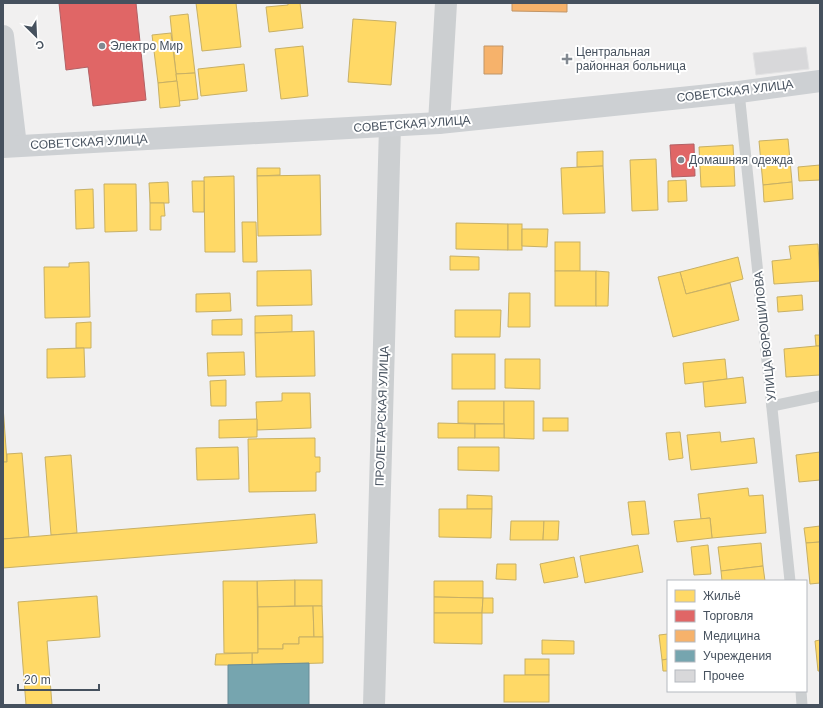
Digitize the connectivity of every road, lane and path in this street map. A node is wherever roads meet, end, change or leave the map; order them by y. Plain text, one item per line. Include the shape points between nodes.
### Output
1 (446, 3) edge
2 (3, 36) edge
3 (820, 81) edge
4 (739, 92) junction
5 (439, 123) junction
6 (390, 126) junction
7 (9, 147) edge
8 (820, 396) edge
9 (772, 406) junction
10 (790, 580) edge
11 (801, 692) edge
12 (374, 705) edge
13 (802, 705) edge

1 - 5 street
2 - 7 street
3 - 4 street, СОВЕТСКАЯ УЛИЦА
4 - 5 street, СОВЕТСКАЯ УЛИЦА
4 - 9 lane, УЛИЦА ВОРОШИЛОВА
5 - 6 street, СОВЕТСКАЯ УЛИЦА
6 - 7 street, СОВЕТСКАЯ УЛИЦА
6 - 12 street, ПРОЛЕТАРСКАЯ УЛИЦА
8 - 9 lane
9 - 10 lane, УЛИЦА ВОРОШИЛОВА
11 - 13 lane

